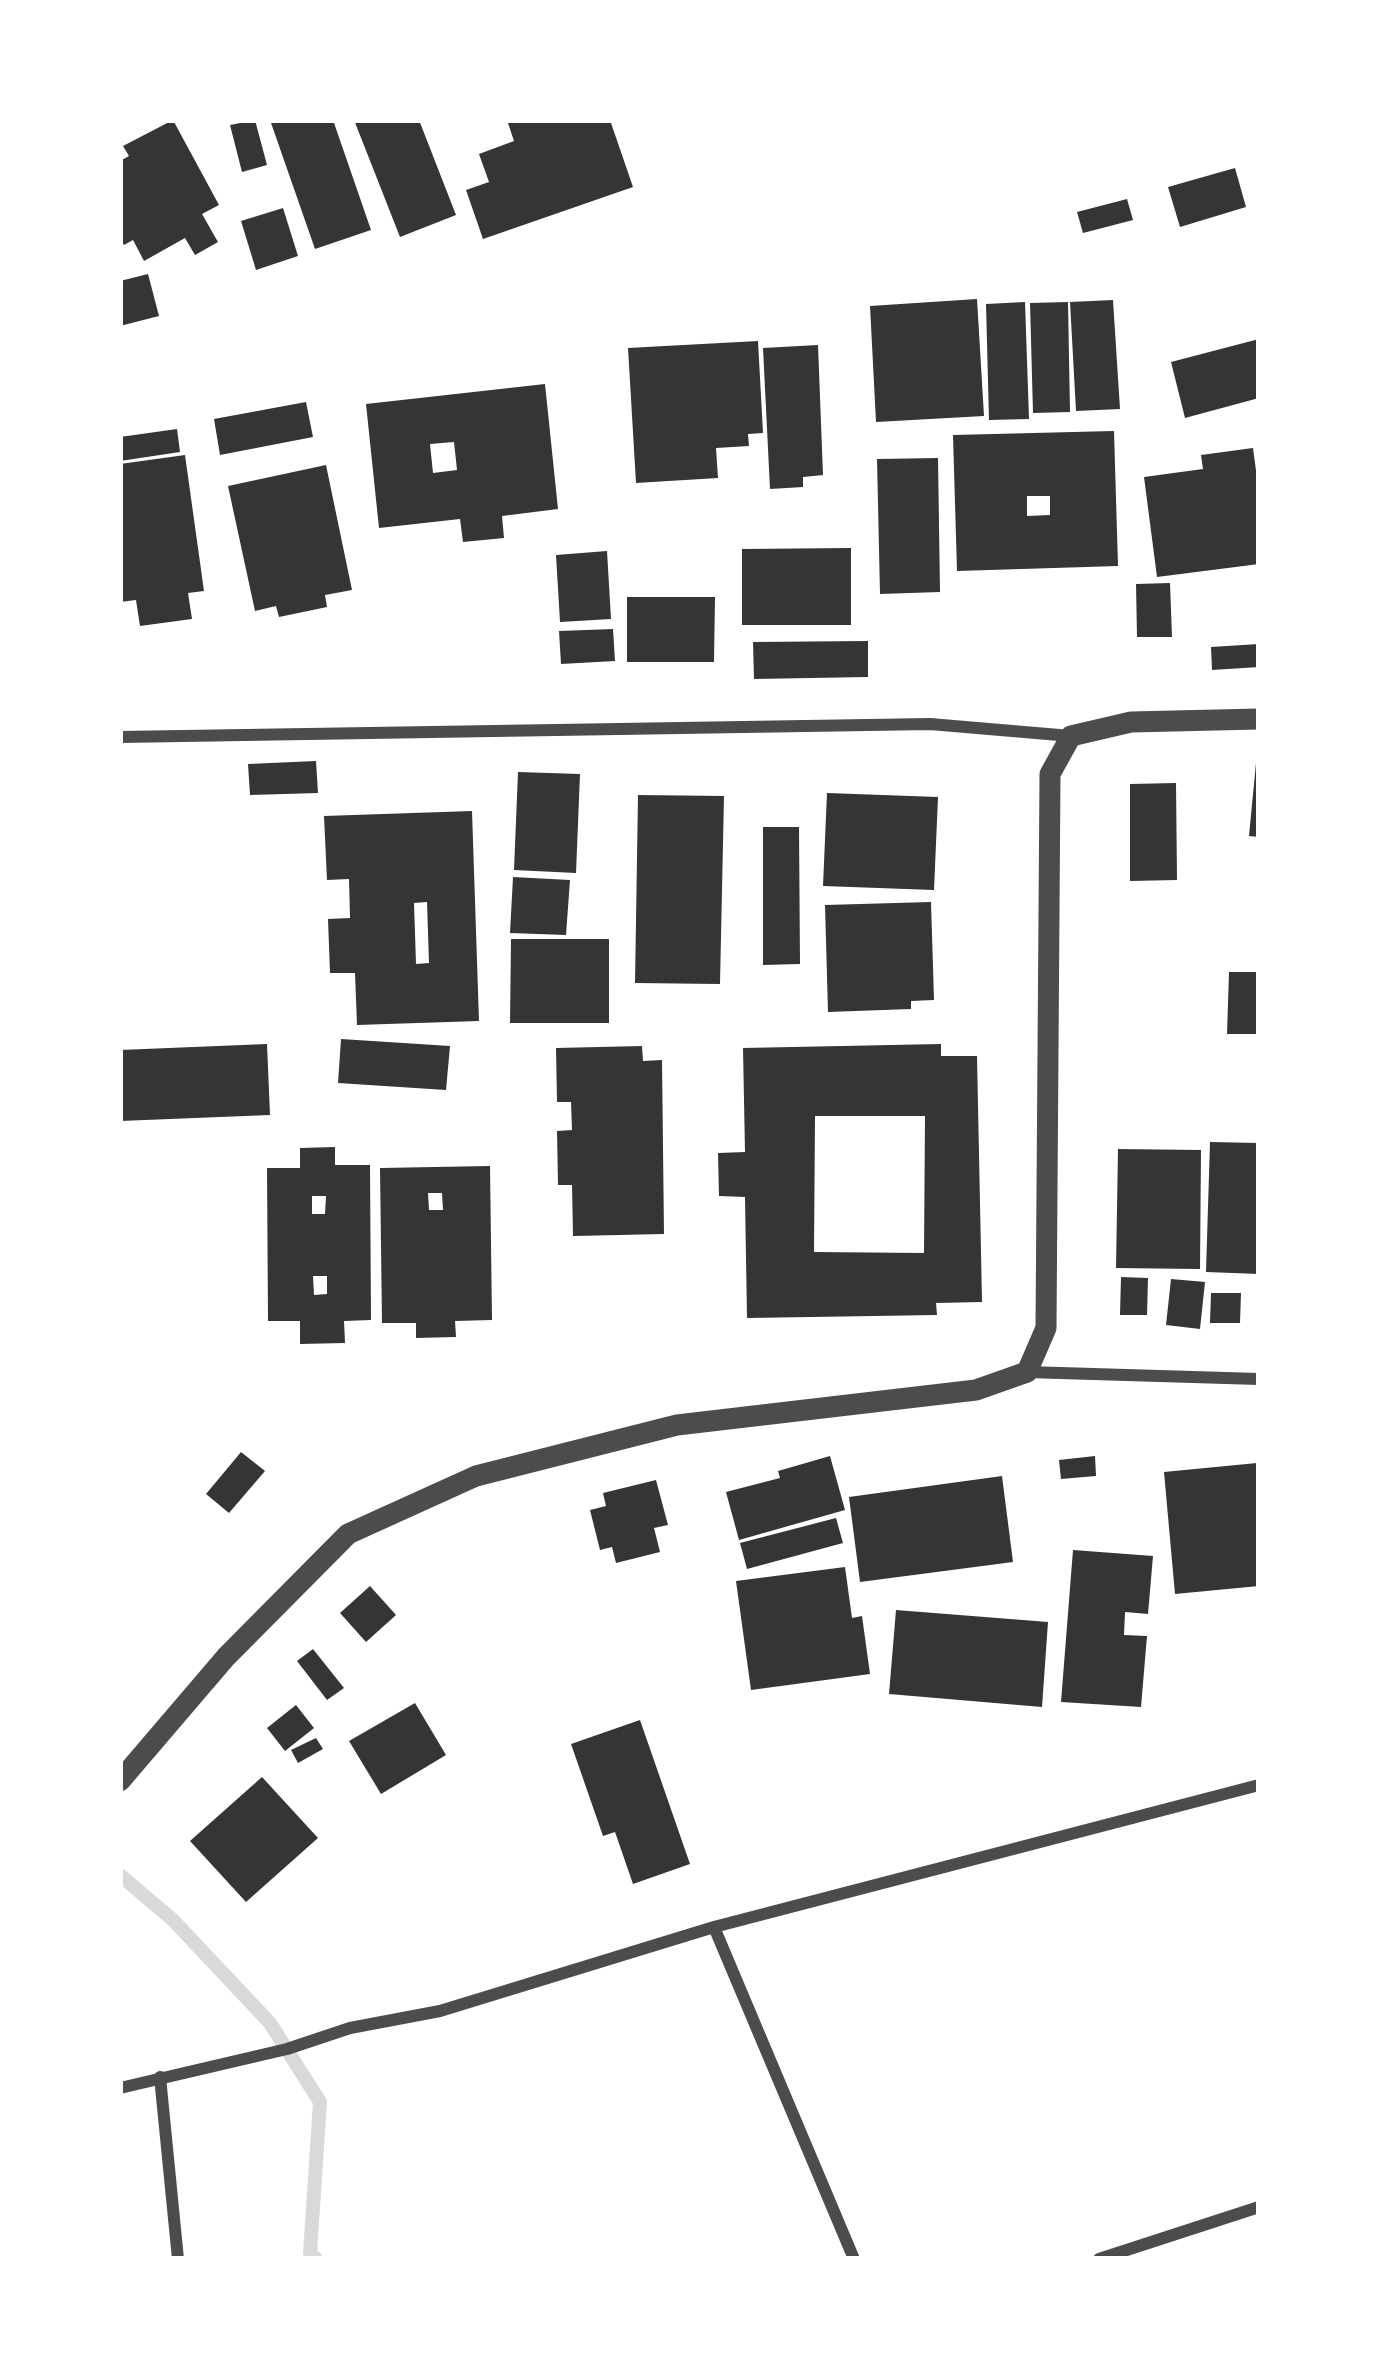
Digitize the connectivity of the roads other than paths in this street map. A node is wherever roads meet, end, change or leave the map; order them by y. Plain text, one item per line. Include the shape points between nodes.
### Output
1 (1259, 719) edge
2 (1071, 736) junction
3 (120, 737) edge
4 (1027, 1372) junction
5 (1259, 1378) edge
6 (120, 1781) edge
7 (1259, 1785) edge
8 (714, 1927) junction
9 (160, 2078) junction
10 (120, 2088) edge
11 (1259, 2207) edge
12 (178, 2259) edge
13 (854, 2259) edge
14 (1099, 2259) edge

1 - 2 street via 1131,722
2 - 3 street via 931,724
2 - 4 street via 1050,774 1046,1328
4 - 5 street
4 - 6 street via 976,1390 676,1425 476,1476 348,1534
7 - 8 street
8 - 9 street via 440,2011
8 - 13 street
9 - 10 street
9 - 12 street
11 - 14 street

